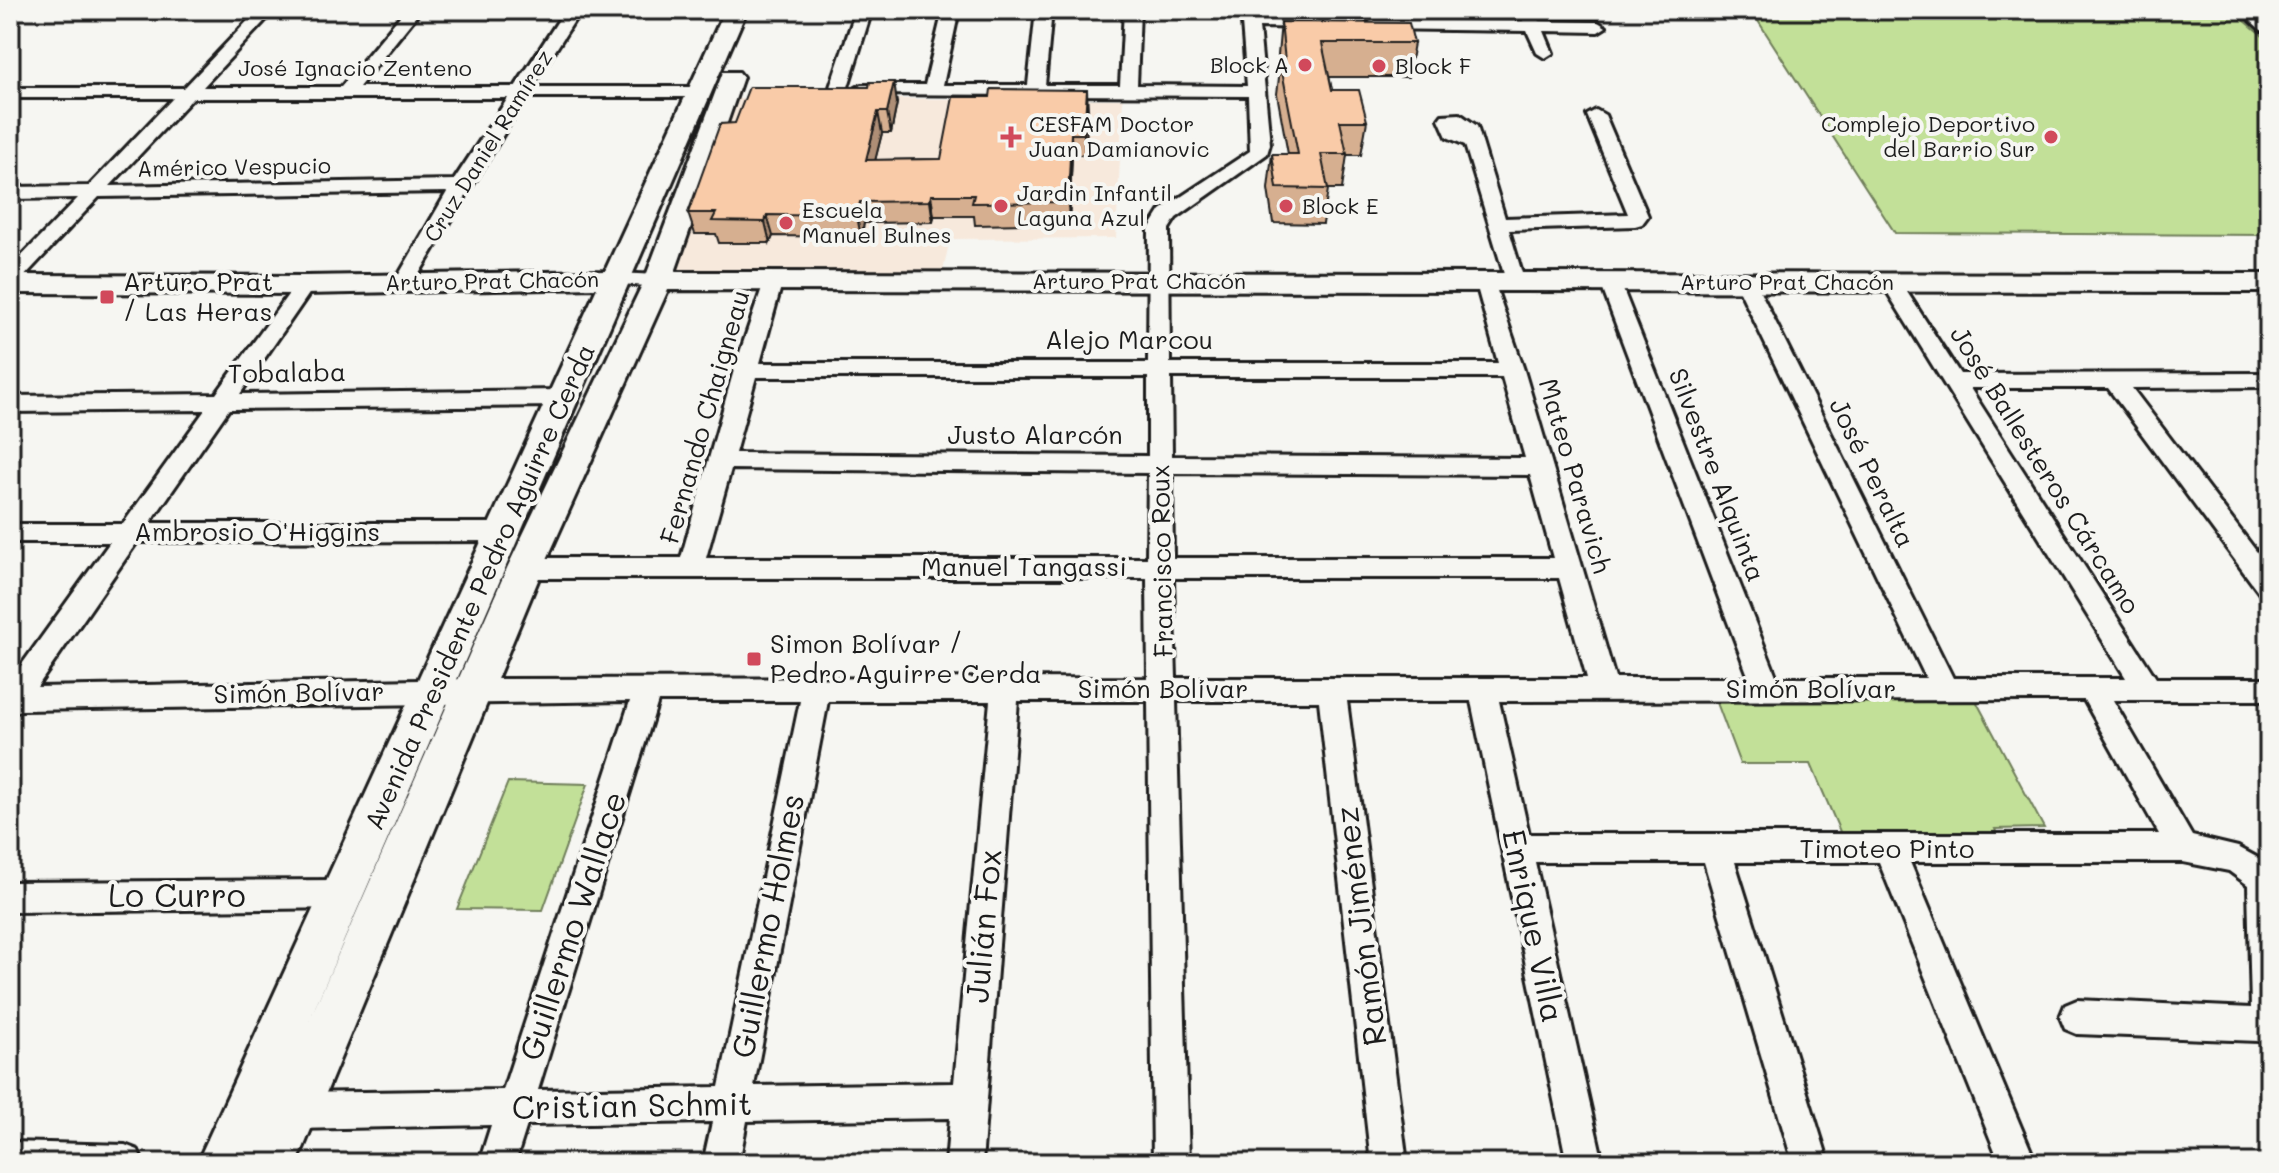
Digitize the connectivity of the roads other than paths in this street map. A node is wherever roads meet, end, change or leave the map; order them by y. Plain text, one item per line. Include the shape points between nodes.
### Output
1 (267, 10) edge
2 (413, 10) edge
3 (573, 10) edge
4 (736, 10) edge
5 (761, 10) edge
6 (864, 10) edge
7 (951, 10) edge
8 (1044, 10) edge
9 (1132, 10) edge
10 (2250, 10) edge
11 (1250, 16) edge
12 (1530, 18) edge
13 (1329, 23) edge
14 (1361, 24) edge
15 (2269, 25) edge
16 (1598, 27) dead end
17 (1545, 53) dead end
18 (753, 90) edge
19 (933, 90) junction
20 (1036, 90) junction
21 (1128, 90) junction
22 (712, 91) junction
23 (1256, 91) junction
24 (346, 92) junction
25 (518, 92) junction
26 (10, 93) edge
27 (188, 93) junction
28 (1596, 115) dead end
29 (1472, 142) dead end
30 (460, 186) junction
31 (10, 193) edge
32 (91, 194) junction
33 (1497, 224) junction
34 (617, 279) junction
35 (1485, 280) junction
36 (1514, 280) junction
37 (658, 281) junction
38 (1160, 281) junction
39 (10, 282) edge
40 (1610, 282) junction
41 (1891, 282) junction
42 (404, 283) junction
43 (772, 283) junction
44 (1746, 283) junction
45 (2269, 283) edge
46 (305, 285) junction
47 (1160, 367) junction
48 (745, 370) junction
49 (1513, 370) junction
50 (2114, 380) junction
51 (2260, 380) edge
52 (1953, 381) junction
53 (564, 398) junction
54 (223, 401) junction
55 (2269, 401) edge
56 (10, 404) edge
57 (720, 461) junction
58 (1160, 464) junction
59 (1541, 467) junction
60 (130, 532) junction
61 (505, 532) junction
62 (10, 533) edge
63 (691, 567) junction
64 (1160, 567) junction
65 (525, 568) junction
66 (1571, 568) junction
67 (2269, 587) edge
68 (1164, 689) junction
69 (1482, 689) junction
70 (1604, 689) junction
71 (1767, 689) junction
72 (1945, 689) junction
73 (2092, 689) junction
74 (2148, 689) junction
75 (2269, 689) edge
76 (453, 690) junction
77 (648, 690) junction
78 (816, 690) junction
79 (1005, 690) junction
80 (1332, 690) junction
81 (11, 700) edge
82 (1516, 848) junction
83 (2183, 848) junction
84 (1716, 849) junction
85 (1890, 850) junction
86 (344, 894) junction
87 (10, 897) edge
88 (2077, 1017) dead end
89 (2269, 1027) edge
90 (969, 1100) junction
91 (732, 1104) junction
92 (515, 1108) junction
93 (294, 1111) junction
94 (10, 1160) edge
95 (125, 1163) edge
96 (222, 1163) edge
97 (272, 1163) edge
98 (497, 1163) edge
99 (721, 1163) edge
100 (964, 1163) edge
101 (1171, 1163) edge
102 (1389, 1163) edge
103 (1585, 1163) edge
104 (1811, 1163) edge
105 (2018, 1163) edge

1 - 27 street
2 - 24 street
3 - 25 street, Cruz Daniel Ramírez
4 - 22 main road, Avenida Presidente Pedro Aguirre Cerda
5 - 22 main road, Avenida Presidente Pedro Aguirre Cerda
6 - 19 street via 831,90
7 - 19 street
8 - 20 street
9 - 21 street
10 - 15 main road
11 - 13 street
11 - 23 street, Francisco Roux
12 - 14 street
12 - 16 street
12 - 17 street
18 - 22 street, José Ignacio Zenteno
19 - 20 street
20 - 21 street
21 - 23 street
22 - 25 street, José Ignacio Zenteno
22 - 34 main road, Avenida Presidente Pedro Aguirre Cerda
22 - 37 main road, Avenida Presidente Pedro Aguirre Cerda
23 - 38 street, Francisco Roux via 1258,154 1162,221
24 - 25 street, José Ignacio Zenteno
24 - 27 street, José Ignacio Zenteno
25 - 30 street, Cruz Daniel Ramírez
26 - 27 street, José Ignacio Zenteno
27 - 32 street
28 - 33 street via 1638,216 1635,220
29 - 33 street
30 - 32 street, Américo Vespucio
30 - 42 street, Cruz Daniel Ramírez
31 - 32 street, Américo Vespucio
32 - 39 street
33 - 36 street
34 - 37 street, Arturo Prat Chacón
34 - 42 main road, Arturo Prat Chacón
34 - 53 main road, Avenida Presidente Pedro Aguirre Cerda
35 - 36 main road, Arturo Prat Chacón
35 - 38 main road, Arturo Prat Chacón
35 - 49 street, Mateo Paravich
36 - 40 main road, Arturo Prat Chacón
37 - 43 main road, Arturo Prat Chacón
37 - 65 main road, Avenida Presidente Pedro Aguirre Cerda
38 - 43 main road, Arturo Prat Chacón
38 - 47 street, Francisco Roux
39 - 46 main road, Arturo Prat Chacón
40 - 44 main road, Arturo Prat Chacón
40 - 71 street, Silvestre Alquinta
41 - 44 main road, Arturo Prat Chacón
41 - 45 main road, Arturo Prat Chacón
41 - 52 street, José Ballesteros Cárcamo
42 - 46 main road, Arturo Prat Chacón
43 - 48 street, Fernando Chaigneau
44 - 72 street, José Peralta
46 - 54 street
47 - 48 street, Alejo Marcou
47 - 49 street, Alejo Marcou
47 - 58 street, Francisco Roux
48 - 57 street, Fernando Chaigneau
49 - 59 street, Mateo Paravich
50 - 51 street
50 - 52 street
50 - 67 street
51 - 55 street
52 - 74 street, José Ballesteros Cárcamo
53 - 54 street, Tobalaba
53 - 61 main road, Avenida Presidente Pedro Aguirre Cerda
54 - 56 street, Tobalaba
54 - 60 street
57 - 58 street, Justo Alarcón
57 - 63 street, Fernando Chaigneau
58 - 59 street, Justo Alarcón
58 - 64 street, Francisco Roux
59 - 66 street, Mateo Paravich
60 - 61 street, Ambrosio O'Higgins
60 - 62 street, Ambrosio O'Higgins
60 - 81 street
61 - 76 main road, Avenida Presidente Pedro Aguirre Cerda
63 - 64 street, Manuel Tangassi
63 - 65 street, Manuel Tangassi
64 - 66 street, Manuel Tangassi
64 - 68 street, Francisco Roux
65 - 76 main road, Avenida Presidente Pedro Aguirre Cerda
66 - 70 street, Mateo Paravich
68 - 79 street, Simón Bolívar
68 - 80 street, Simón Bolívar
68 - 101 street, Francisco Roux
69 - 70 street, Simón Bolívar
69 - 80 street, Simón Bolívar
69 - 82 street, Enrique Villa
70 - 71 street, Simón Bolívar
71 - 72 street, Simón Bolívar
72 - 73 street, Simón Bolívar
73 - 74 street, Simón Bolívar
73 - 83 street
74 - 75 street, Simón Bolívar
76 - 77 street, Simón Bolívar
76 - 81 street, Simón Bolívar
76 - 86 main road, Avenida Presidente Pedro Aguirre Cerda
76 - 93 main road, Avenida Presidente Pedro Aguirre Cerda
77 - 78 street, Simón Bolívar
77 - 92 street, Guillermo Wallace
78 - 79 street, Simón Bolívar
78 - 91 street, Guillermo Holmes
79 - 90 street, Julián Fox
80 - 102 street, Ramón Jiménez
82 - 84 street, Timoteo Pinto
82 - 103 street, Enrique Villa
83 - 85 street, Timoteo Pinto
83 - 89 street, Timoteo Pinto via 2239,860 2254,867 2263,880
84 - 85 street, Timoteo Pinto
84 - 104 street
85 - 105 street
86 - 87 street, Lo Curro
86 - 96 main road, Avenida Presidente Pedro Aguirre Cerda
88 - 89 street
90 - 91 street, Cristian Schmit
90 - 100 street, Julián Fox
91 - 92 street, Cristian Schmit
91 - 99 street, Guillermo Holmes
92 - 93 street, Cristian Schmit
92 - 98 street, Guillermo Wallace
93 - 97 main road, Avenida Presidente Pedro Aguirre Cerda
94 - 95 street

